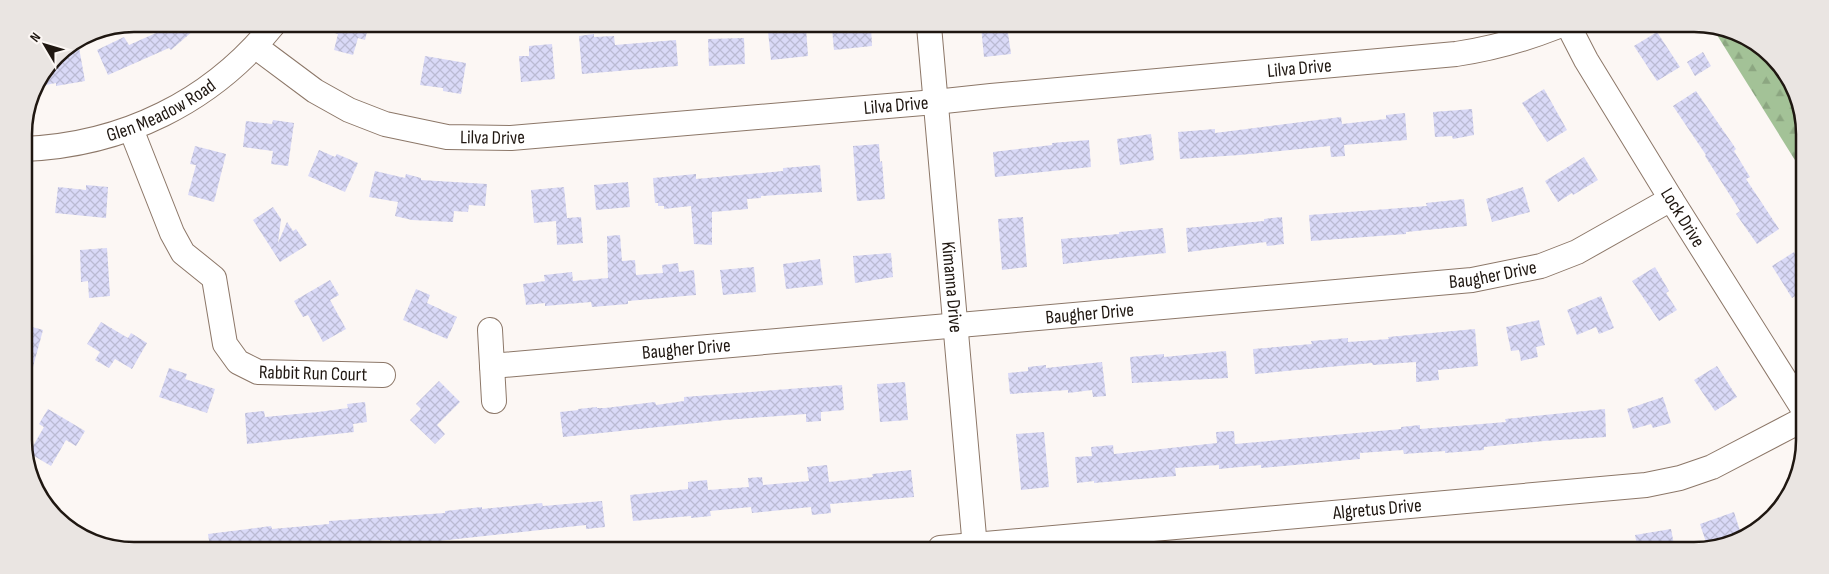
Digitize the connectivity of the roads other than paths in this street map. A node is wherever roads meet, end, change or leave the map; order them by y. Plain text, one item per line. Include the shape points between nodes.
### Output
1 (268, 32) edge
2 (929, 32) edge
3 (1543, 32) edge
4 (1572, 32) edge
5 (256, 47) junction
6 (934, 102) junction
7 (131, 129) junction
8 (33, 149) edge
9 (1671, 199) junction
10 (955, 325) junction
11 (490, 330) dead end
12 (492, 366) junction
13 (383, 375) dead end
14 (1796, 397) edge
15 (494, 401) dead end
16 (1796, 423) edge
17 (975, 541) edge
18 (1035, 541) edge

1 - 5 street, Glen Meadow Road
2 - 6 street, Kimanna Drive
3 - 6 street, Lilva Drive via 1488,49 1456,54
4 - 9 street, Lock Drive
5 - 6 street, Lilva Drive via 315,91 349,110 385,124 447,137 511,138
5 - 7 street, Glen Meadow Road via 187,101
6 - 10 street, Kimanna Drive
7 - 8 street, Glen Meadow Road via 87,142
7 - 13 street, Rabbit Run Court via 183,253 214,278 225,344 238,362 258,372
9 - 10 street, Baugher Drive via 1578,252 1541,266 1472,280
9 - 14 street, Lock Drive
10 - 12 street, Baugher Drive
10 - 17 street, Kimanna Drive
11 - 12 street
12 - 15 street
16 - 18 street, Algretus Drive via 1712,467 1646,485

